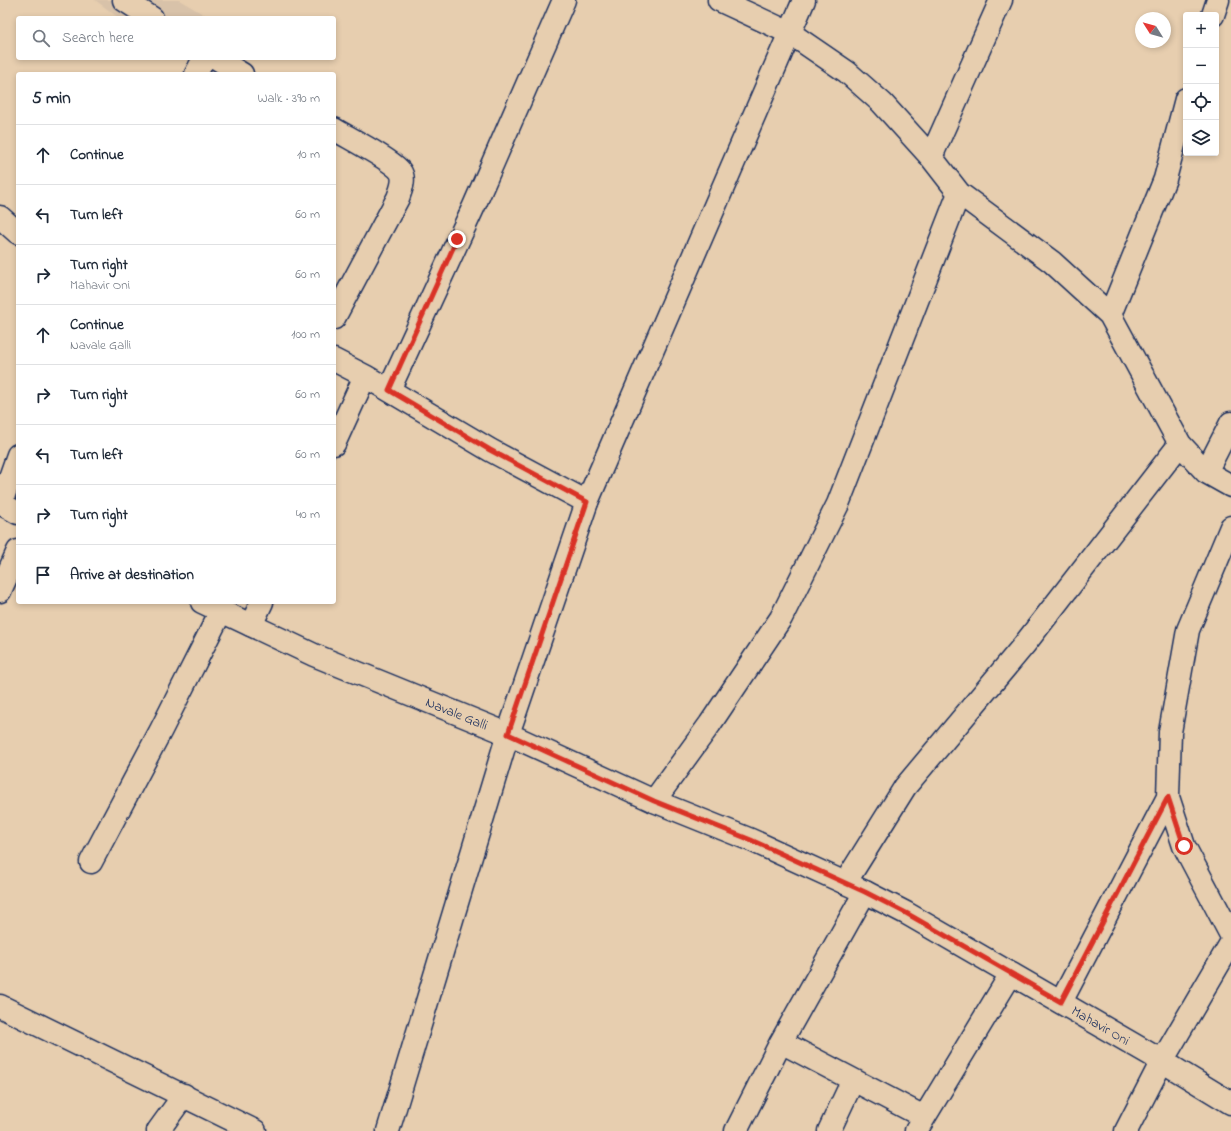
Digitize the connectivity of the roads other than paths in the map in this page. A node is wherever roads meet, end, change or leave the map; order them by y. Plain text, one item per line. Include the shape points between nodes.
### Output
1 (124, 0) edge
2 (564, 0) edge
3 (719, 0) edge
4 (804, 0) edge
5 (1001, 0) edge
6 (1218, 0) edge
7 (1214, 12) edge
8 (149, 16) edge
9 (790, 33) junction
10 (203, 60) edge
11 (219, 60) edge
12 (197, 72) edge
13 (239, 72) edge
14 (1183, 110) edge
15 (336, 130) edge
16 (931, 157) junction
17 (959, 193) junction
18 (0, 217) edge
19 (16, 231) edge
20 (336, 314) edge
21 (1110, 315) junction
22 (336, 361) edge
23 (365, 376) junction
24 (389, 390) junction
25 (1231, 424) edge
26 (336, 440) edge
27 (1180, 444) junction
28 (16, 460) edge
29 (1206, 472) junction
30 (1231, 486) edge
31 (587, 502) junction
32 (0, 503) edge
33 (16, 512) edge
34 (1231, 527) edge
35 (16, 556) edge
36 (0, 591) edge
37 (261, 604) edge
38 (211, 606) edge
39 (251, 626) junction
40 (508, 734) junction
41 (1168, 797) junction
42 (654, 801) junction
43 (91, 862) dead end
44 (845, 883) junction
45 (865, 892) junction
46 (1231, 935) edge
47 (1231, 943) edge
48 (1011, 974) junction
49 (1061, 1002) junction
50 (0, 1006) edge
51 (781, 1042) junction
52 (1162, 1061) junction
53 (853, 1080) junction
54 (184, 1095) junction
55 (1231, 1103) edge
56 (920, 1124) edge
57 (158, 1131) edge
58 (255, 1131) edge
59 (388, 1131) edge
60 (736, 1131) edge
61 (829, 1131) edge
62 (1126, 1131) edge

1 - 8 street
2 - 24 street via 474,206
3 - 9 street
4 - 9 street
5 - 16 street
6 - 7 street
9 - 16 street via 848,72 882,103
9 - 31 street
10 - 12 street
11 - 13 street
14 - 21 street via 1165,179
15 - 20 street via 385,159 400,171 403,183 398,198
16 - 17 street
17 - 21 street via 1052,262
17 - 42 street via 838,504 781,618 710,724
18 - 19 street
21 - 27 street
22 - 23 street
23 - 24 street
23 - 26 street
24 - 31 street via 490,450
25 - 29 street
27 - 29 street
27 - 44 street via 1024,645 905,787
28 - 32 street
29 - 30 street
31 - 40 street
32 - 33 street
34 - 41 street via 1188,630 1170,732
35 - 36 street
37 - 39 street
38 - 39 street, Navale Galli
38 - 43 street via 161,730
39 - 40 street, Navale Galli via 314,655
40 - 42 street, Navale Galli
40 - 59 street
41 - 46 street via 1184,846
41 - 49 street
42 - 44 street, Navale Galli via 751,840
44 - 45 street, Navale Galli
45 - 48 street, Mahavir Oni
45 - 51 street
47 - 52 street
48 - 49 street, Mahavir Oni
48 - 56 street
49 - 52 street, Mahavir Oni
50 - 54 street
51 - 53 street
51 - 60 street
52 - 55 street, Mahavir Oni
52 - 62 street
53 - 56 street
53 - 61 street
54 - 57 street
54 - 58 street

